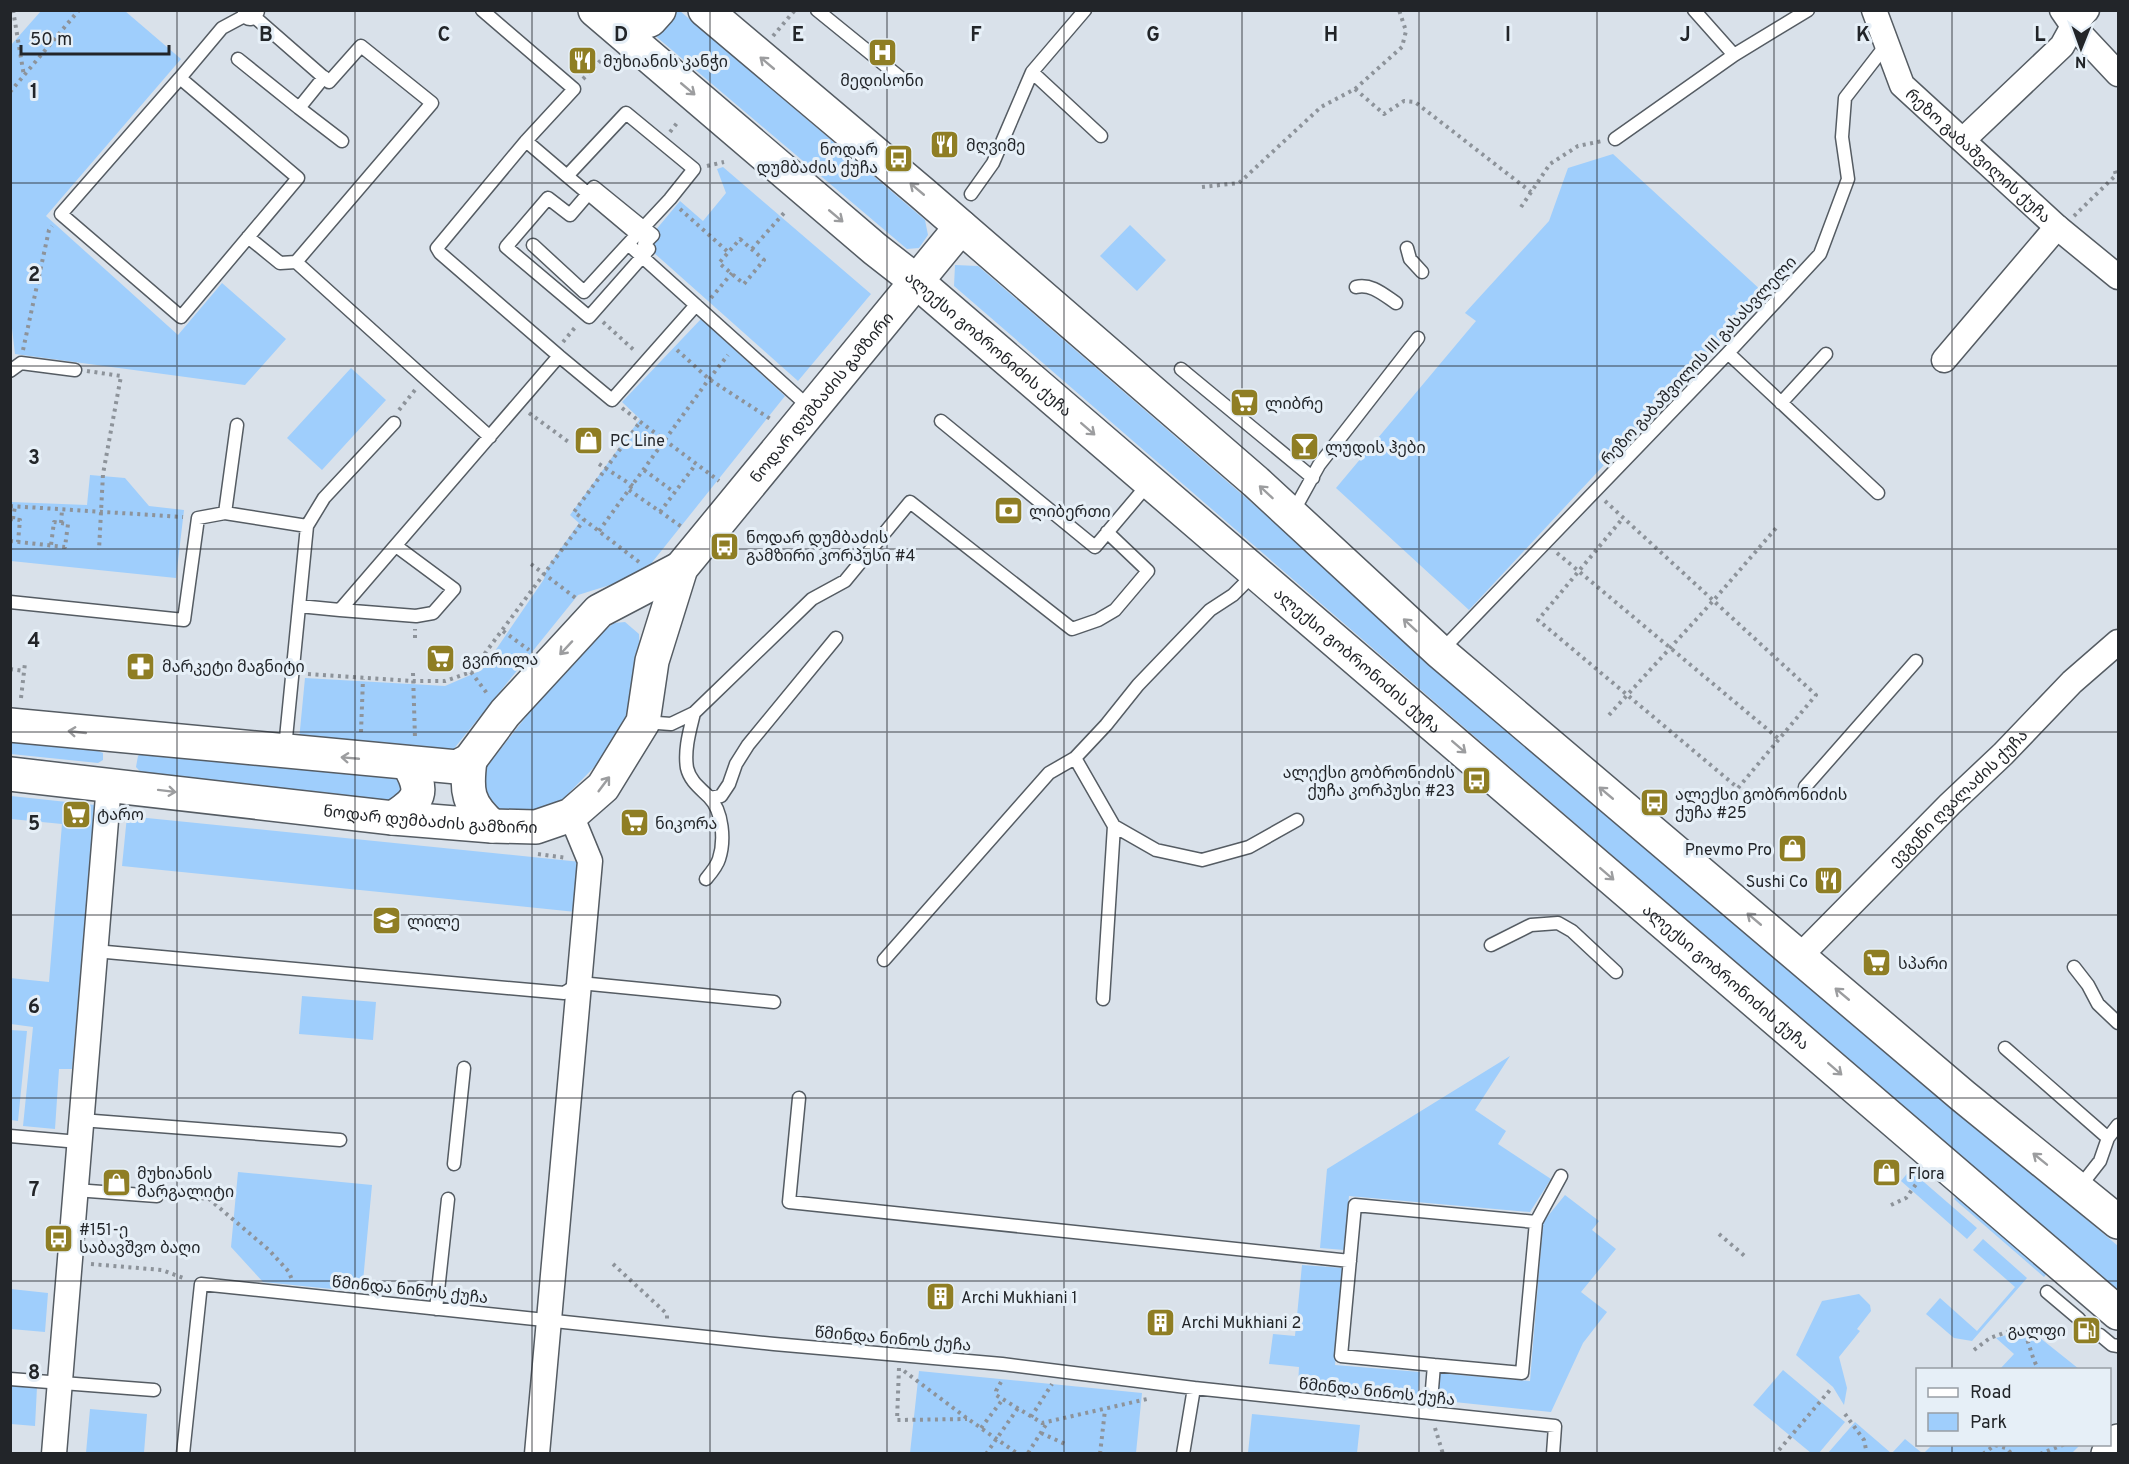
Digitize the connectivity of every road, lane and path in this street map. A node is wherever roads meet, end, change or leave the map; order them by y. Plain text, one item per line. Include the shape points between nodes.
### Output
1 (13, 10) edge
2 (79, 10) edge
3 (483, 10) edge
4 (658, 10) edge
5 (705, 10) edge
6 (795, 10) edge
7 (817, 10) edge
8 (1085, 10) edge
9 (1399, 10) edge
10 (1694, 10) edge
11 (1808, 10) edge
12 (1875, 10) edge
13 (251, 11) edge
14 (2074, 16) edge
15 (607, 20) edge
16 (773, 37) dead end
17 (1886, 45) junction
18 (1734, 56) junction
19 (237, 59) dead end
20 (602, 59) dead end
21 (1032, 72) junction
22 (2118, 74) edge
23 (25, 76) junction
24 (324, 77) junction
25 (180, 78) junction
26 (902, 79) dead end
27 (574, 89) junction
28 (1354, 89) junction
29 (10, 92) edge
30 (299, 108) junction
31 (677, 123) dead end
32 (672, 129) dead end
33 (1101, 136) dead end
34 (1615, 139) joint
35 (1964, 139) junction
36 (342, 141) dead end
37 (526, 141) junction
38 (2114, 168) dead end
39 (567, 176) junction
40 (1202, 187) dead end
41 (1531, 192) junction
42 (588, 194) junction
43 (971, 194) dead end
44 (670, 199) junction
45 (1521, 207) dead end
46 (784, 213) dead end
47 (61, 214) junction
48 (961, 227) junction
49 (2059, 228) junction
50 (640, 231) junction
51 (248, 237) junction
52 (628, 244) junction
53 (532, 245) dead end
54 (1407, 248) dead end
55 (752, 249) junction
56 (728, 252) junction
57 (642, 257) junction
58 (296, 262) junction
59 (1422, 272) dead end
60 (732, 273) junction
61 (2118, 277) edge
62 (916, 280) junction
63 (1356, 287) dead end
64 (1396, 303) dead end
65 (699, 307) junction
66 (590, 314) junction
67 (1418, 338) dead end
68 (666, 339) junction
69 (738, 343) junction
70 (1728, 353) junction
71 (557, 354) junction
72 (1826, 354) dead end
73 (1944, 360) dead end
74 (646, 361) junction
75 (21, 363) junction
76 (1181, 369) dead end
77 (75, 370) joint
78 (10, 371) edge
79 (425, 378) junction
80 (709, 379) junction
81 (612, 400) junction
82 (1781, 403) junction
83 (517, 405) junction
84 (810, 408) junction
85 (773, 420) dead end
86 (941, 421) dead end
87 (640, 422) junction
88 (394, 423) joint
89 (237, 425) dead end
90 (490, 436) junction
91 (570, 442) dead end
92 (665, 442) junction
93 (599, 464) dead end
94 (696, 464) junction
95 (606, 468) junction
96 (644, 470) junction
97 (1313, 478) junction
98 (722, 483) dead end
99 (1150, 483) junction
100 (633, 486) junction
101 (629, 490) junction
102 (674, 492) junction
103 (1595, 492) junction
104 (1878, 493) dead end
105 (13, 506) edge
106 (62, 510) junction
107 (103, 512) junction
108 (660, 512) junction
109 (225, 513) junction
110 (1291, 516) junction
111 (198, 518) junction
112 (1623, 518) junction
113 (12, 519) edge
114 (584, 520) junction
115 (61, 523) junction
116 (307, 526) junction
117 (1777, 527) dead end
118 (685, 530) dead end
119 (599, 531) junction
120 (1107, 532) junction
121 (10, 541) edge
122 (18, 542) junction
123 (1546, 543) junction
124 (51, 545) junction
125 (396, 546) junction
126 (99, 550) dead end
127 (531, 564) dead end
128 (642, 565) dead end
129 (681, 568) junction
130 (1578, 571) junction
131 (1255, 573) junction
132 (545, 574) junction
133 (1713, 601) junction
134 (10, 602) edge
135 (588, 605) junction
136 (299, 606) junction
137 (340, 610) junction
138 (503, 631) junction
139 (836, 639) dead end
140 (2118, 642) edge
141 (1670, 648) junction
142 (1440, 652) junction
143 (535, 654) dead end
144 (652, 661) junction
145 (1916, 661) dead end
146 (25, 663) dead end
147 (10, 669) edge
148 (24, 671) junction
149 (292, 672) junction
150 (471, 672) junction
151 (413, 673) dead end
152 (363, 679) junction
153 (412, 681) junction
154 (1627, 695) junction
155 (495, 705) dead end
156 (16, 712) edge
157 (694, 713) junction
158 (1609, 715) dead end
159 (643, 722) junction
160 (361, 733) dead end
161 (135, 738) junction
162 (1779, 739) junction
163 (412, 751) junction
164 (284, 752) junction
165 (1075, 758) junction
166 (470, 760) junction
167 (10, 774) edge
168 (109, 784) junction
169 (1805, 787) dead end
170 (710, 798) junction
171 (572, 815) junction
172 (393, 818) junction
173 (1297, 820) dead end
174 (492, 826) junction
175 (1114, 826) junction
176 (706, 879) dead end
177 (1491, 945) dead end
178 (95, 951) junction
179 (1799, 957) junction
180 (884, 960) dead end
181 (2074, 967) dead end
182 (1616, 972) dead end
183 (580, 983) junction
184 (1103, 999) dead end
185 (774, 1002) dead end
186 (2118, 1023) edge
187 (2005, 1048) dead end
188 (464, 1068) dead end
189 (799, 1098) dead end
190 (2118, 1125) edge
191 (80, 1131) junction
192 (10, 1136) edge
193 (2108, 1138) junction
194 (340, 1140) dead end
195 (454, 1164) dead end
196 (1561, 1176) dead end
197 (1923, 1176) dead end
198 (75, 1190) junction
199 (2078, 1190) junction
200 (157, 1196) joint
201 (448, 1199) dead end
202 (1891, 1204) dead end
203 (1536, 1222) junction
204 (2118, 1222) edge
205 (1719, 1234) dead end
206 (1748, 1258) dead end
207 (1350, 1261) junction
208 (69, 1264) junction
209 (614, 1264) dead end
210 (201, 1284) junction
211 (2047, 1293) dead end
212 (298, 1294) junction
213 (436, 1309) junction
214 (2079, 1319) dead end
215 (549, 1321) junction
216 (2109, 1324) edge
217 (666, 1333) junction
218 (2118, 1346) edge
219 (1974, 1350) dead end
220 (879, 1353) junction
221 (1434, 1365) junction
222 (900, 1368) junction
223 (2037, 1368) edge
224 (1060, 1371) junction
225 (10, 1379) edge
226 (1001, 1382) dead end
227 (59, 1383) junction
228 (1194, 1388) junction
229 (154, 1390) dead end
230 (1830, 1390) dead end
231 (1003, 1399) junction
232 (1157, 1400) dead end
233 (1018, 1408) junction
234 (1105, 1409) junction
235 (1430, 1413) junction
236 (1845, 1414) dead end
237 (1031, 1417) junction
238 (968, 1419) junction
239 (1048, 1422) junction
240 (981, 1428) junction
241 (1041, 1433) junction
242 (996, 1439) junction
243 (2118, 1442) edge
244 (1065, 1444) dead end
245 (1999, 1446) edge
246 (2061, 1446) edge
247 (1779, 1450) dead end
248 (1030, 1453) edge
249 (54, 1454) edge
250 (183, 1454) edge
251 (537, 1454) edge
252 (986, 1454) edge
253 (1018, 1454) edge
254 (1100, 1454) edge
255 (1183, 1454) edge
256 (1443, 1454) edge
257 (1552, 1454) edge
258 (1867, 1454) edge
259 (2012, 1454) edge
260 (2040, 1454) edge
261 (2108, 1454) edge

1 - 23 path
2 - 23 path
3 - 27 lane
4 - 15 main road via 650,20
48 -> 5 main road
6 - 16 path
7 - 26 lane
8 - 21 lane
9 - 28 path via 1406,31 1402,47
10 - 18 lane
11 - 18 lane
12 - 17 street, რეზო გაბაშვილის ქუჩა
13 - 24 lane
13 - 25 lane via 222,28
14 - 22 street
14 - 35 street via 2062,46
15 -> 62 main road, ალექსი გობრონიძის ქუჩა
17 - 35 street, რეზო გაბაშვილის ქუჩა via 1902,85
17 - 70 lane, რეზო გაბაშვილის III გასასვლელი via 1845,98 1842,137 1848,179 1820,254
18 - 34 lane
19 - 30 lane
20 - 27 path
21 - 33 lane
21 - 43 lane via 993,163
23 - 29 path
24 - 30 lane
24 - 58 lane via 329,82 361,46 432,103
25 - 47 lane
25 - 51 lane via 298,178
27 - 37 lane
28 - 40 path via 1321,107 1239,183
28 - 41 path via 1384,114 1404,101 1415,102
30 - 36 lane
31 - 32 path
34 - 41 path via 1578,146 1551,164
35 - 49 street, რეზო გაბაშვილის ქუჩა
37 - 39 lane
37 - 71 lane via 437,248
38 - 49 path via 2116,175
39 - 42 lane
39 - 44 lane via 626,113 694,169
41 - 45 path
42 - 50 lane
42 - 66 lane via 570,215 548,198 506,246
44 - 50 lane
44 - 56 path
46 - 55 path
47 - 51 lane via 181,317
47 - 75 path via 49,230
48 - 62 main road, ნოდარ დუმბაძის გამზირი
110 -> 48 main road
49 - 61 street, რეზო გაბაშვილის ქუჩა
49 - 73 street
50 - 52 lane
50 - 57 lane via 652,235 644,244 649,249
51 - 58 lane via 280,263
52 - 53 lane via 584,292
52 - 57 lane
54 - 59 lane via 1410,259
55 - 56 path via 740,239
55 - 60 path via 765,260 744,284
56 - 60 path via 719,263
57 - 65 lane
57 - 66 lane
58 - 79 lane
60 - 65 path
62 - 84 main road, ნოდარ დუმბაძის გამზირი
62 -> 99 main road, ალექსი გობრონიძის ქუჩა
63 - 64 lane via 1364,285
65 - 68 lane
65 - 69 lane
66 - 71 path
66 - 74 path
67 - 97 lane
68 - 74 lane
68 - 80 path
69 - 80 path
69 - 84 lane
70 - 82 lane
70 - 103 lane, რეზო გაბაშვილის III გასასვლელი
71 - 81 lane
71 - 83 lane
72 - 82 lane
74 - 81 lane
75 - 77 lane
75 - 78 lane
76 - 97 lane
77 - 107 path via 121,376 104,474
79 - 88 path via 395,414
79 - 90 lane
80 - 85 path
80 - 92 path
81 - 87 path
82 - 104 lane
83 - 90 lane
83 - 91 path
84 - 129 main road, ნოდარ დუმბაძის გამზირი
86 - 120 lane via 1095,547
87 - 92 path
87 - 95 path
88 - 116 lane via 324,498
89 - 109 lane
90 - 125 lane
92 - 94 path
92 - 96 path
93 - 95 path
94 - 98 path
94 - 102 path
95 - 100 path
95 - 114 path via 574,512
96 - 100 path
96 - 102 path
97 - 110 lane
99 - 120 lane
99 - 131 main road, ალექსი გობრონიძის ქუჩა
100 - 101 path
101 - 108 path
101 - 119 path
102 - 108 path
103 - 112 path
103 - 123 lane, რეზო გაბაშვილის III გასასვლელი
105 - 106 path
105 - 113 path
106 - 107 path
106 - 115 path
107 - 111 path
107 - 126 path
108 - 118 path
109 - 111 lane
109 - 116 lane
142 -> 110 main road
111 - 134 lane via 184,620
112 - 130 path
112 - 133 path
113 - 122 path via 20,520
114 - 119 path
114 - 132 path
115 - 124 path via 54,522
115 - 124 path via 68,524 66,547
116 - 136 lane
117 - 133 path
119 - 128 path
120 - 157 lane via 1148,571 1115,610 1072,629 910,502 845,581 812,599
121 - 122 path
122 - 124 path
123 - 130 path
123 - 142 lane, რეზო გაბაშვილის III გასასვლელი
125 - 137 lane
125 - 137 lane via 454,589 433,613 416,616
127 - 132 path
129 - 135 main road, ნოდარ დუმბაძის გამზირი
129 - 144 main road, ნოდარ დუმბაძის გამზირი
130 - 141 path
130 - 154 path via 1538,620
131 - 165 lane via 1202,618
131 -> 216 main road, ალექსი გობრონიძის ქუჩა
132 - 135 path
132 - 138 path
133 - 141 path
133 - 162 path via 1816,695
135 - 144 main road via 621,610 640,621 651,640
135 -> 166 main road, ნოდარ დუმბაძის გამზირი
136 - 137 lane
136 - 149 lane
138 - 143 path
138 - 150 path
139 - 170 lane via 748,745 721,796
140 - 179 street, ევგენი ღვალაძის ქუჩა via 2072,682
141 - 154 path
141 - 162 path
179 -> 142 main road
144 - 159 main road, ნოდარ დუმბაძის გამზირი
145 - 169 lane
146 - 148 path
147 - 148 path
148 - 156 path
149 - 152 path
149 - 164 lane
150 - 153 path via 445,681
150 - 155 path
151 - 153 path
152 - 153 path
152 - 160 path
153 - 163 path
154 - 158 path
154 - 162 path via 1738,788
161 -> 156 main road
157 - 159 lane via 670,724
157 - 170 lane via 686,749 687,768 692,781
171 -> 159 main road, ნოდარ დუმბაძის გამზირი via 603,787
161 - 164 main road
161 - 168 main road via 119,760
163 -> 164 main road
163 - 166 main road via 457,767
163 - 172 main road via 419,791 412,806
165 - 175 lane
165 - 180 lane via 1048,774
166 - 174 main road via 469,797
167 - 168 main road, ნოდარ დუმბაძის გამზირი
168 -> 172 main road, ნოდარ დუმბაძის გამზირი
168 - 178 street
170 - 176 lane via 722,828 722,848
171 - 174 main road, ნოდარ დუმბაძის გამზირი via 536,827
171 - 183 street via 590,861
172 - 174 main road, ნოდარ დუმბაძის გამზირი
173 - 175 lane via 1249,847 1202,860 1156,850
175 - 184 lane
177 - 182 lane via 1531,926 1558,923
178 - 183 lane via 564,993
178 - 191 street
199 -> 179 main road
181 - 186 lane via 2098,1004
183 - 185 lane
183 - 215 street
187 - 193 lane
188 - 195 lane
189 - 207 lane via 789,1202
190 - 193 lane
191 - 192 lane
191 - 194 lane
191 - 198 street
193 - 199 lane via 2100,1161
196 - 203 lane
197 - 202 path via 1906,1198
198 - 200 lane
198 - 208 street
199 - 204 main road
200 - 212 path via 209,1199 269,1250 289,1272
201 - 213 lane
203 - 207 lane via 1355,1205
203 - 221 lane via 1522,1373
205 - 206 path
207 - 221 lane via 1341,1356
208 - 210 path via 162,1270
208 - 227 street
209 - 217 path via 667,1314
210 - 212 lane, წმინდა ნინოს ქუჩა
210 - 250 lane
211 - 214 lane
212 - 213 lane, წმინდა ნინოს ქუჩა
213 - 215 lane, წმინდა ნინოს ქუჩა
215 - 217 lane, წმინდა ნინოს ქუჩა
215 - 251 street
216 - 218 lane via 2112,1345
217 - 220 lane, წმინდა ნინოს ქუჩა
219 - 223 path via 1990,1338 2020,1327
220 - 222 path
220 - 224 lane, წმინდა ნინოს ქუჩა
221 - 235 lane
222 - 238 path
222 - 238 path via 897,1420
224 - 228 lane, წმინდა ნინოს ქუჩა
224 - 237 path
225 - 227 lane
226 - 231 path via 996,1395
227 - 229 lane
227 - 249 street
228 - 235 lane, წმინდა ნინოს ქუჩა
228 - 255 lane
230 - 247 path
231 - 233 path
231 - 240 path
232 - 234 path
233 - 237 path
233 - 242 path
234 - 239 path
234 - 254 path
235 - 256 path
235 - 257 lane, წმინდა ნინოს ქუჩა via 1555,1426
236 - 258 path via 1864,1440
237 - 239 path via 1042,1424
238 - 240 path
239 - 241 path
240 - 242 path
241 - 244 path
241 - 248 path
242 - 252 path
242 - 253 path
243 - 261 main road
245 - 259 path
246 - 260 path

